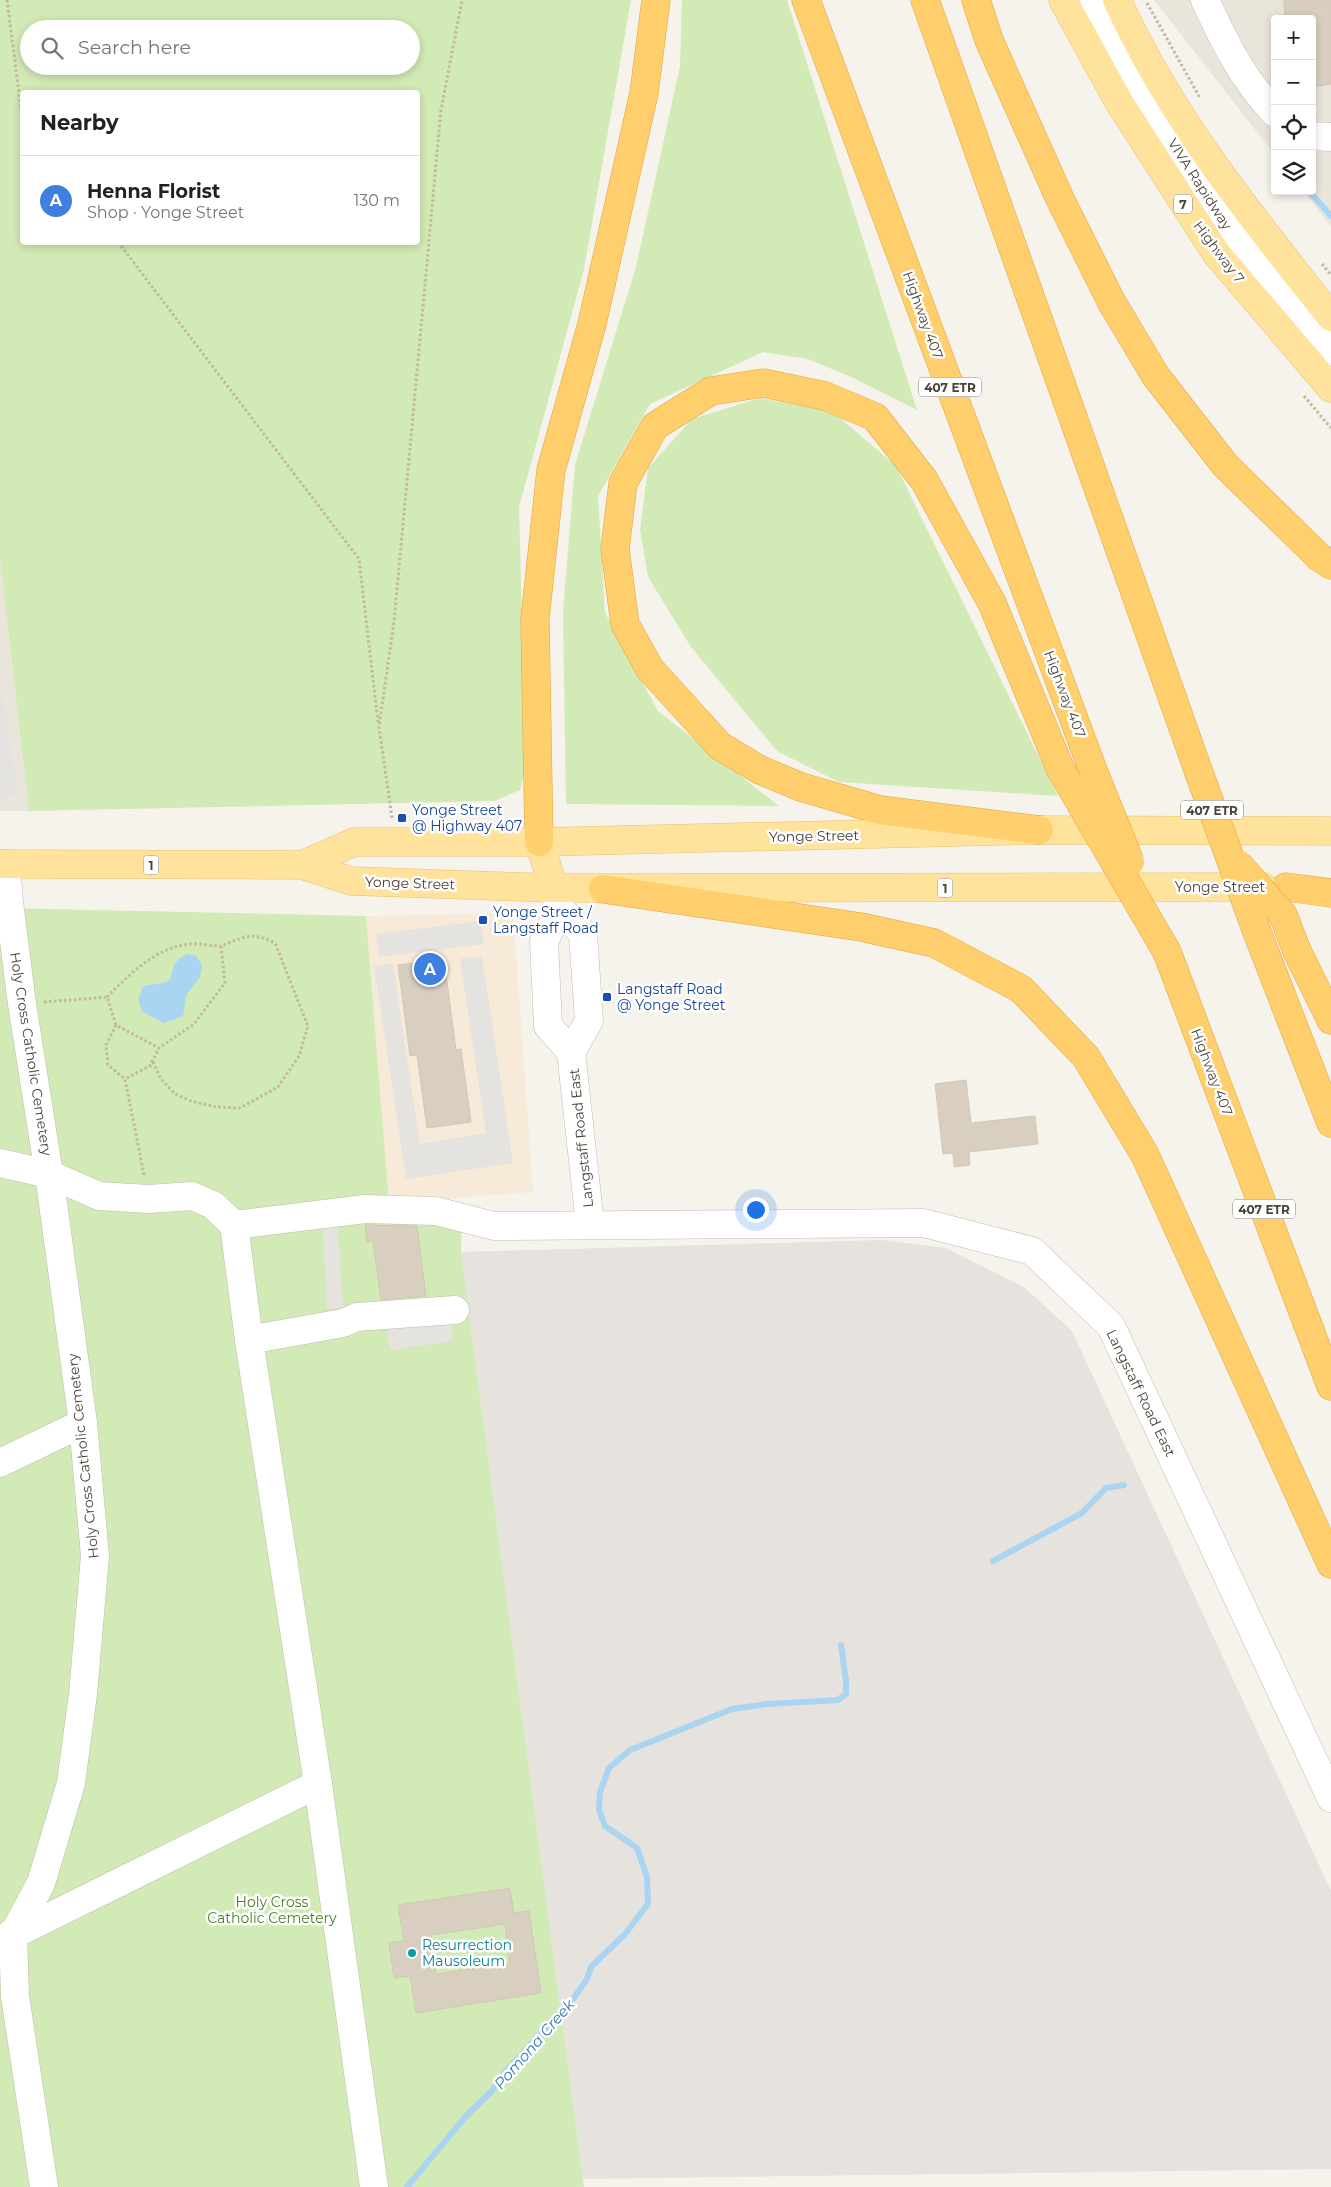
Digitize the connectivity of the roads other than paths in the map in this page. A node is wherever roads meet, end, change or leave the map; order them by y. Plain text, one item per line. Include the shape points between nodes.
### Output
1 (656, 0) edge
2 (806, 0) edge
3 (925, 0) edge
4 (976, 0) edge
5 (1063, 0) edge
6 (1093, 0) edge
7 (1117, 0) edge
8 (1205, 0) edge
9 (1271, 109) edge
10 (1316, 136) edge
11 (1331, 137) edge
12 (1331, 316) edge
13 (1331, 352) edge
14 (1331, 388) edge
15 (1331, 565) edge
16 (1039, 830) junction
17 (1331, 831) edge
18 (539, 842) junction
19 (1226, 849) junction
20 (3, 864) edge
21 (302, 866) junction
22 (1331, 886) edge
23 (1286, 887) junction
24 (603, 889) junction
25 (1331, 893) edge
26 (557, 898) junction
27 (1167, 952) junction
28 (1331, 1020) edge
29 (571, 1052) junction
30 (1331, 1123) edge
31 (0, 1163) edge
32 (49, 1174) junction
33 (590, 1224) junction
34 (234, 1225) junction
35 (455, 1310) dead end
36 (249, 1340) junction
37 (1331, 1386) edge
38 (83, 1423) junction
39 (0, 1463) edge
40 (1331, 1564) edge
41 (318, 1784) junction
42 (1331, 1798) edge
43 (6, 1932) edge
44 (44, 2187) edge
45 (374, 2187) edge

1 - 18 highway via 644,93 592,324 551,470 535,619
2 - 27 highway, Highway 407 / 407 ETR, bridge via 1094,773
3 - 19 highway, 407 ETR, bridge
4 - 15 highway via 989,40 1060,199 1111,301 1155,375 1225,465
5 - 14 main road, Highway 7 / 7 via 1119,102 1216,253
6 - 13 street, VIVA Rapidway via 1123,64 1224,225
7 - 12 main road via 1131,32 1186,125 1246,212
8 - 9 street via 1227,47 1258,96
10 - 11 street
16 - 17 main road, Yonge Street / 1
16 - 18 main road, Yonge Street / 1
16 - 27 highway, bridge via 880,810 801,787 760,770 720,746 650,669 626,624 615,549 623,483 655,426 711,391 763,383 825,396 875,417 924,480 992,603 1060,768
18 - 21 main road, Yonge Street / 1 via 354,842
18 - 26 main road
19 - 28 highway, bridge via 1283,915
19 - 30 highway, 407 ETR, bridge
20 - 21 main road, Yonge Street / 1
20 - 32 street, Holy Cross Catholic Cemetery
21 - 26 main road, Yonge Street / 1 via 351,881
22 - 23 main road, Yonge Street / 1
23 - 24 main road, Yonge Street / 1
23 - 25 highway
24 - 26 main road, Yonge Street / 1
24 - 40 highway via 861,927 934,943 1021,989 1086,1057 1145,1155
26 - 29 street, Langstaff Road East via 544,942 548,1026
26 - 29 street, Langstaff Road East via 583,934 589,1021
27 - 37 highway, Highway 407 / 407 ETR
29 - 33 street, Langstaff Road East
31 - 32 street
32 - 34 street via 99,1196 148,1199 192,1196 213,1205
32 - 38 street, Holy Cross Catholic Cemetery
33 - 34 street, Langstaff Road East via 494,1226 436,1211 365,1209
33 - 42 street, Langstaff Road East via 924,1222 1032,1251 1111,1326
34 - 36 street
35 - 36 street via 357,1317 343,1324
36 - 41 street
38 - 39 street
38 - 43 street, Holy Cross Catholic Cemetery via 95,1556 83,1694 71,1783 42,1883
41 - 43 street
41 - 45 street
43 - 44 street

